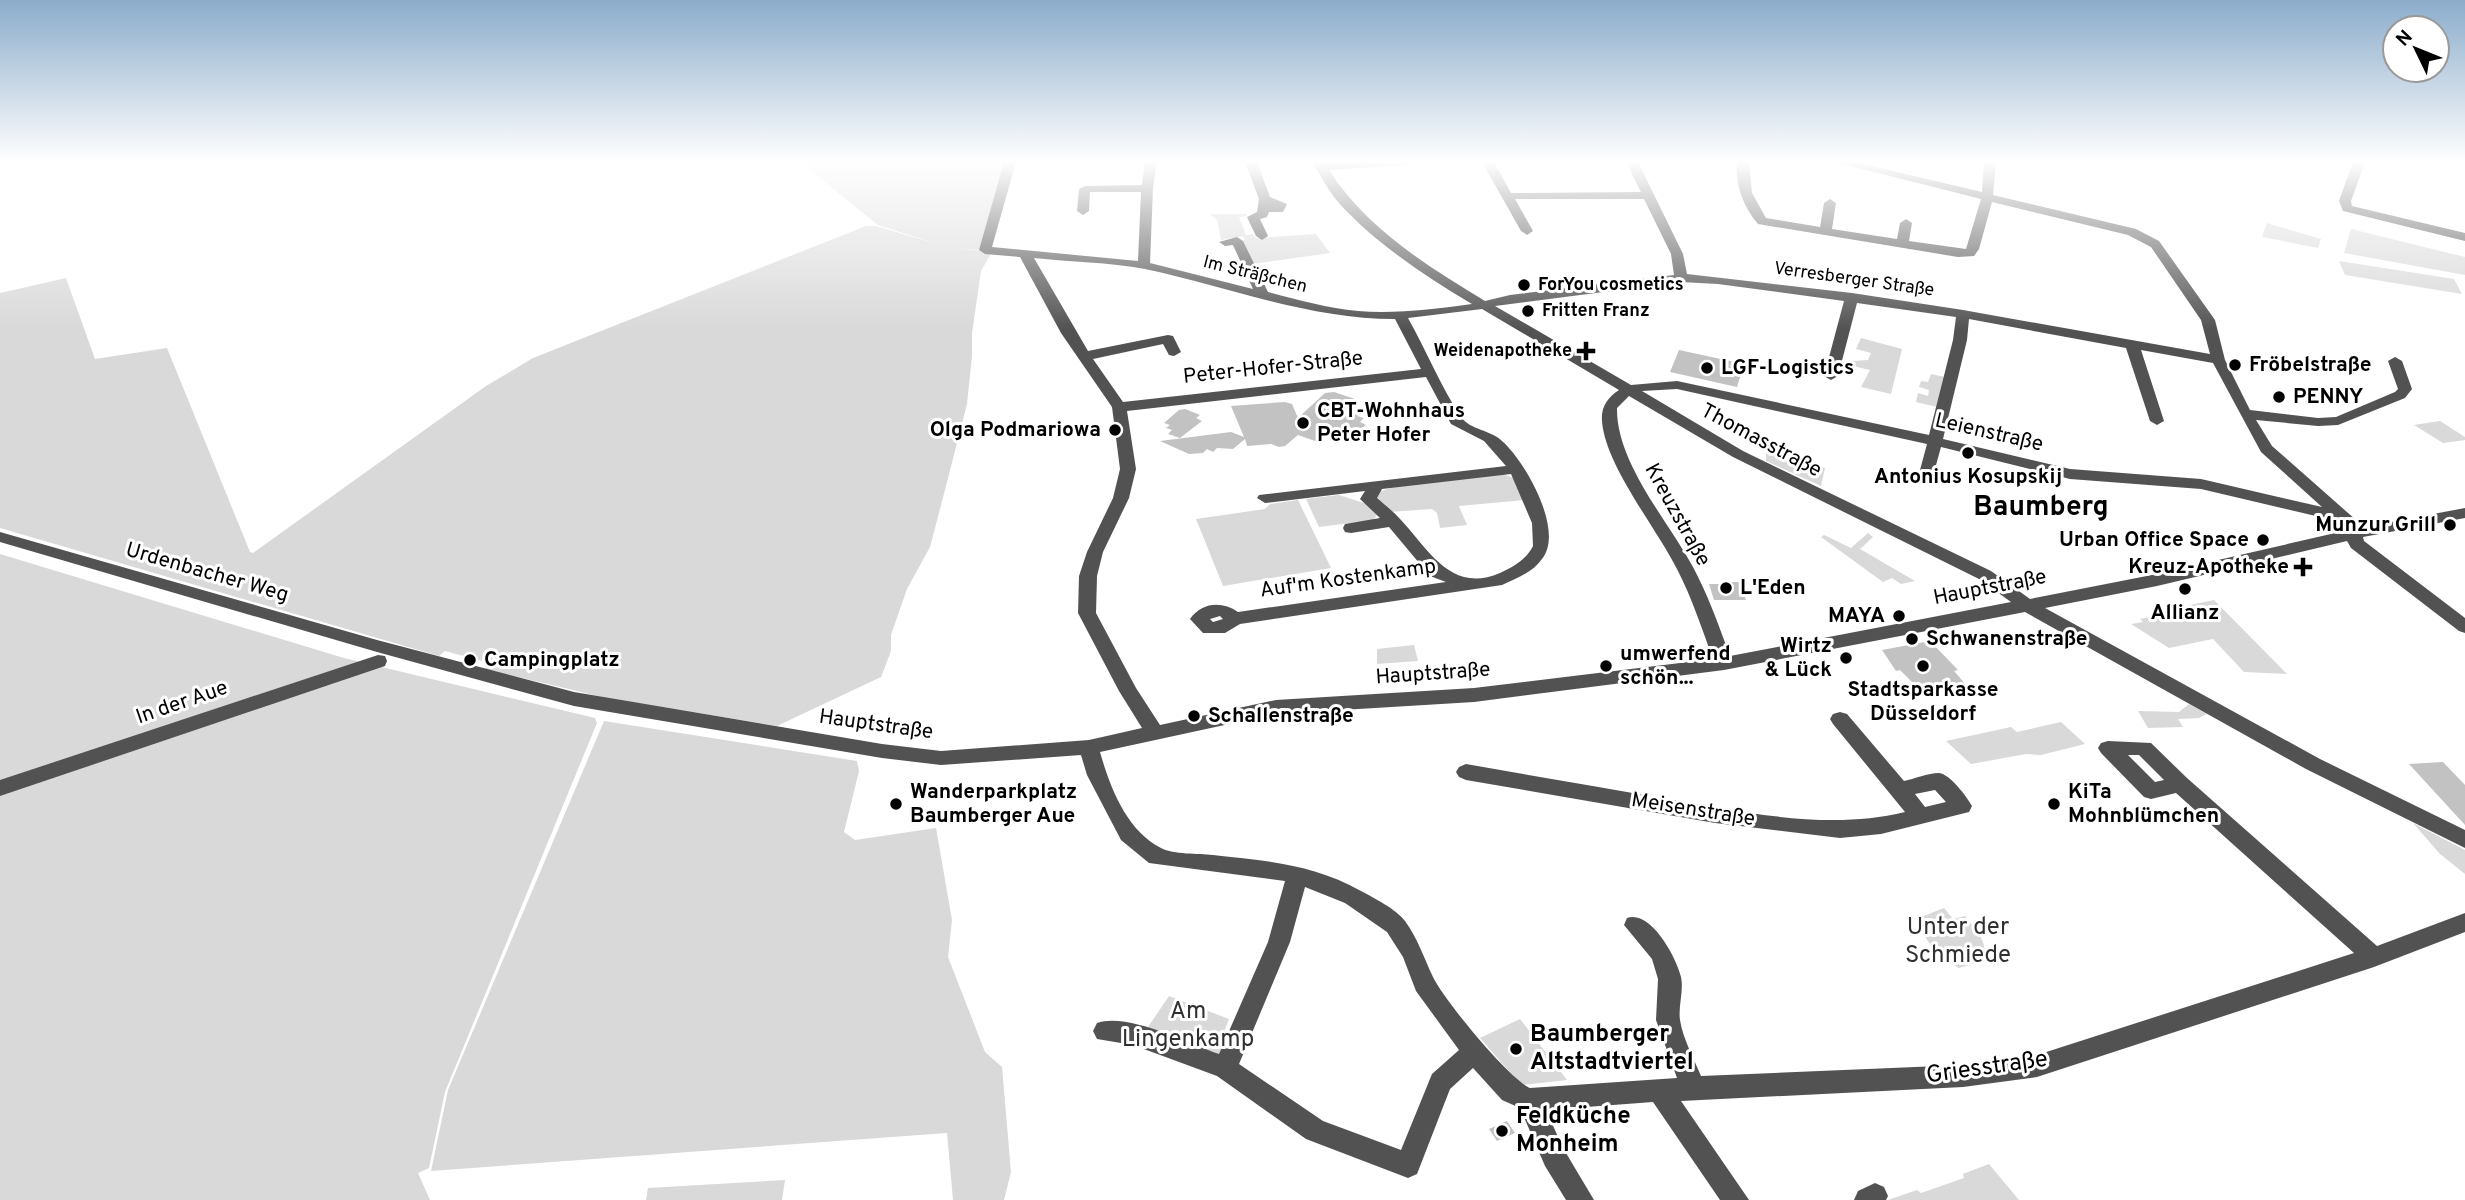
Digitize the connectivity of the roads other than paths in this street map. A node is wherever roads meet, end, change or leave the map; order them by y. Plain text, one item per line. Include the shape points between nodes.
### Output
1 (994, 218) edge
2 (1147, 218) edge
3 (1254, 218) edge
4 (1360, 218) edge
5 (1520, 218) edge
6 (1660, 218) edge
7 (1760, 218) edge
8 (1827, 218) edge
9 (1981, 218) edge
10 (2074, 218) edge
11 (2388, 218) edge
12 (1906, 223) dead end
13 (1527, 231) dead end
14 (1825, 232) junction
15 (1262, 236) dead end
16 (2465, 237) edge
17 (1225, 242) dead end
18 (1902, 244) junction
19 (1029, 261) junction
20 (1143, 265) junction
21 (1681, 278) junction
22 (1262, 294) junction
23 (1852, 297) junction
24 (1482, 305) junction
25 (1964, 314) junction
26 (1400, 315) junction
27 (1164, 323) dead end
28 (2132, 344) junction
29 (1085, 356) junction
30 (2218, 360) junction
31 (2395, 361) dead end
32 (1431, 372) junction
33 (1831, 376) dead end
34 (1628, 392) junction
35 (1119, 407) junction
36 (2245, 414) junction
37 (2157, 421) dead end
38 (1934, 441) junction
39 (1517, 469) junction
40 (1908, 480) dead end
41 (1372, 493) junction
42 (1265, 498) dead end
43 (2465, 513) edge
44 (2342, 517) junction
45 (1393, 521) junction
46 (1351, 527) dead end
47 (2353, 534) junction
48 (0, 537) edge
49 (1435, 581) junction
50 (2025, 604) junction
51 (1235, 619) dead end
52 (2465, 627) edge
53 (402, 653) joint
54 (378, 661) dead end
55 (1724, 664) junction
56 (1840, 719) dead end
57 (1155, 733) junction
58 (1089, 747) junction
59 (1466, 772) dead end
60 (2180, 784) dead end
61 (0, 788) edge
62 (1900, 790) junction
63 (1921, 816) junction
64 (2465, 840) edge
65 (1298, 874) junction
66 (2465, 922) edge
67 (1635, 925) dead end
68 (2374, 957) junction
69 (1105, 1031) dead end
70 (1474, 1051) junction
71 (1225, 1068) junction
72 (1693, 1088) junction
73 (1659, 1090) junction
74 (1529, 1100) junction
75 (1580, 1200) edge
76 (1735, 1200) edge

1 - 19 street, Im Sträßchen via 985,250
2 - 20 street
3 - 15 street
4 - 24 street, Thomasstraße via 1428,271
5 - 13 street
6 - 21 street via 1677,254
7 - 14 street
8 - 14 street
9 - 18 street via 1970,253
10 - 30 street via 2132,232 2155,244 2208,320
11 - 16 street
12 - 18 street
14 - 18 street
17 - 22 street via 1237,241
19 - 20 street, Im Sträßchen via 1055,256
19 - 29 street
20 - 22 street, Im Sträßchen
21 - 23 street, Verresberger Straße
21 - 24 street, Verresberger Straße
22 - 26 street, Im Sträßchen via 1323,310
23 - 25 street, Verresberger Straße
23 - 33 street
24 - 26 street, Im Sträßchen
24 - 34 street, Thomasstraße
25 - 28 street, Verresberger Straße
25 - 38 street
26 - 32 street, Auf'm Kostenkamp
27 - 29 street via 1171,345
28 - 30 street, Verresberger Straße
28 - 37 street
29 - 35 street
30 - 36 street
31 - 36 street via 2405,389 2400,395 2338,421
32 - 35 street, Peter-Hofer-Straße
32 - 39 street, Auf'm Kostenkamp via 1459,425 1496,442
34 - 38 street, Leienstraße via 1677,385
34 - 50 street, Thomasstraße via 1738,454 1976,570
34 - 55 street, Kreuzstraße via 1610,407 1617,449 1686,569
35 - 57 street via 1128,469 1121,498 1087,576 1087,613
36 - 44 street via 2266,449
38 - 40 street via 1927,473
38 - 44 street, Leienstraße via 2070,474 2201,484
39 - 41 street
39 - 49 street, Auf'm Kostenkamp via 1544,535 1532,563 1496,581 1469,585
41 - 42 street
41 - 45 street
43 - 47 street, Hauptstraße
44 - 47 street
45 - 46 street
45 - 49 street
47 - 50 street, Hauptstraße via 2157,580
47 - 52 street via 2357,544
48 - 53 street, Urdenbacher Weg
49 - 51 street, Auf'm Kostenkamp
50 - 55 street, Hauptstraße
50 - 64 street via 2313,764
53 - 58 street, Hauptstraße via 574,699 882,751 941,758
54 - 61 street, In der Aue
55 - 57 street, Hauptstraße via 1558,687 1276,707
56 - 62 street
57 - 58 street, Hauptstraße
58 - 65 street via 1105,795 1128,834 1157,857
59 - 63 street, Meisenstraße via 1840,830
60 - 68 street
62 - 63 street
62 - 63 street, Meisenstraße via 1939,780 1962,806
65 - 70 street via 1353,897 1395,925 1413,953 1424,984
65 - 71 street via 1279,942
66 - 68 street, Griesstraße
67 - 72 street via 1661,954 1670,979 1668,1020
68 - 72 street, Griesstraße via 2037,1066 1962,1076
69 - 71 street via 1133,1034
70 - 71 street via 1441,1082 1408,1165 1315,1130
70 - 74 street via 1511,1092
72 - 73 street, Griesstraße
73 - 74 street, Griesstraße
73 - 76 street
74 - 75 street via 1554,1157

